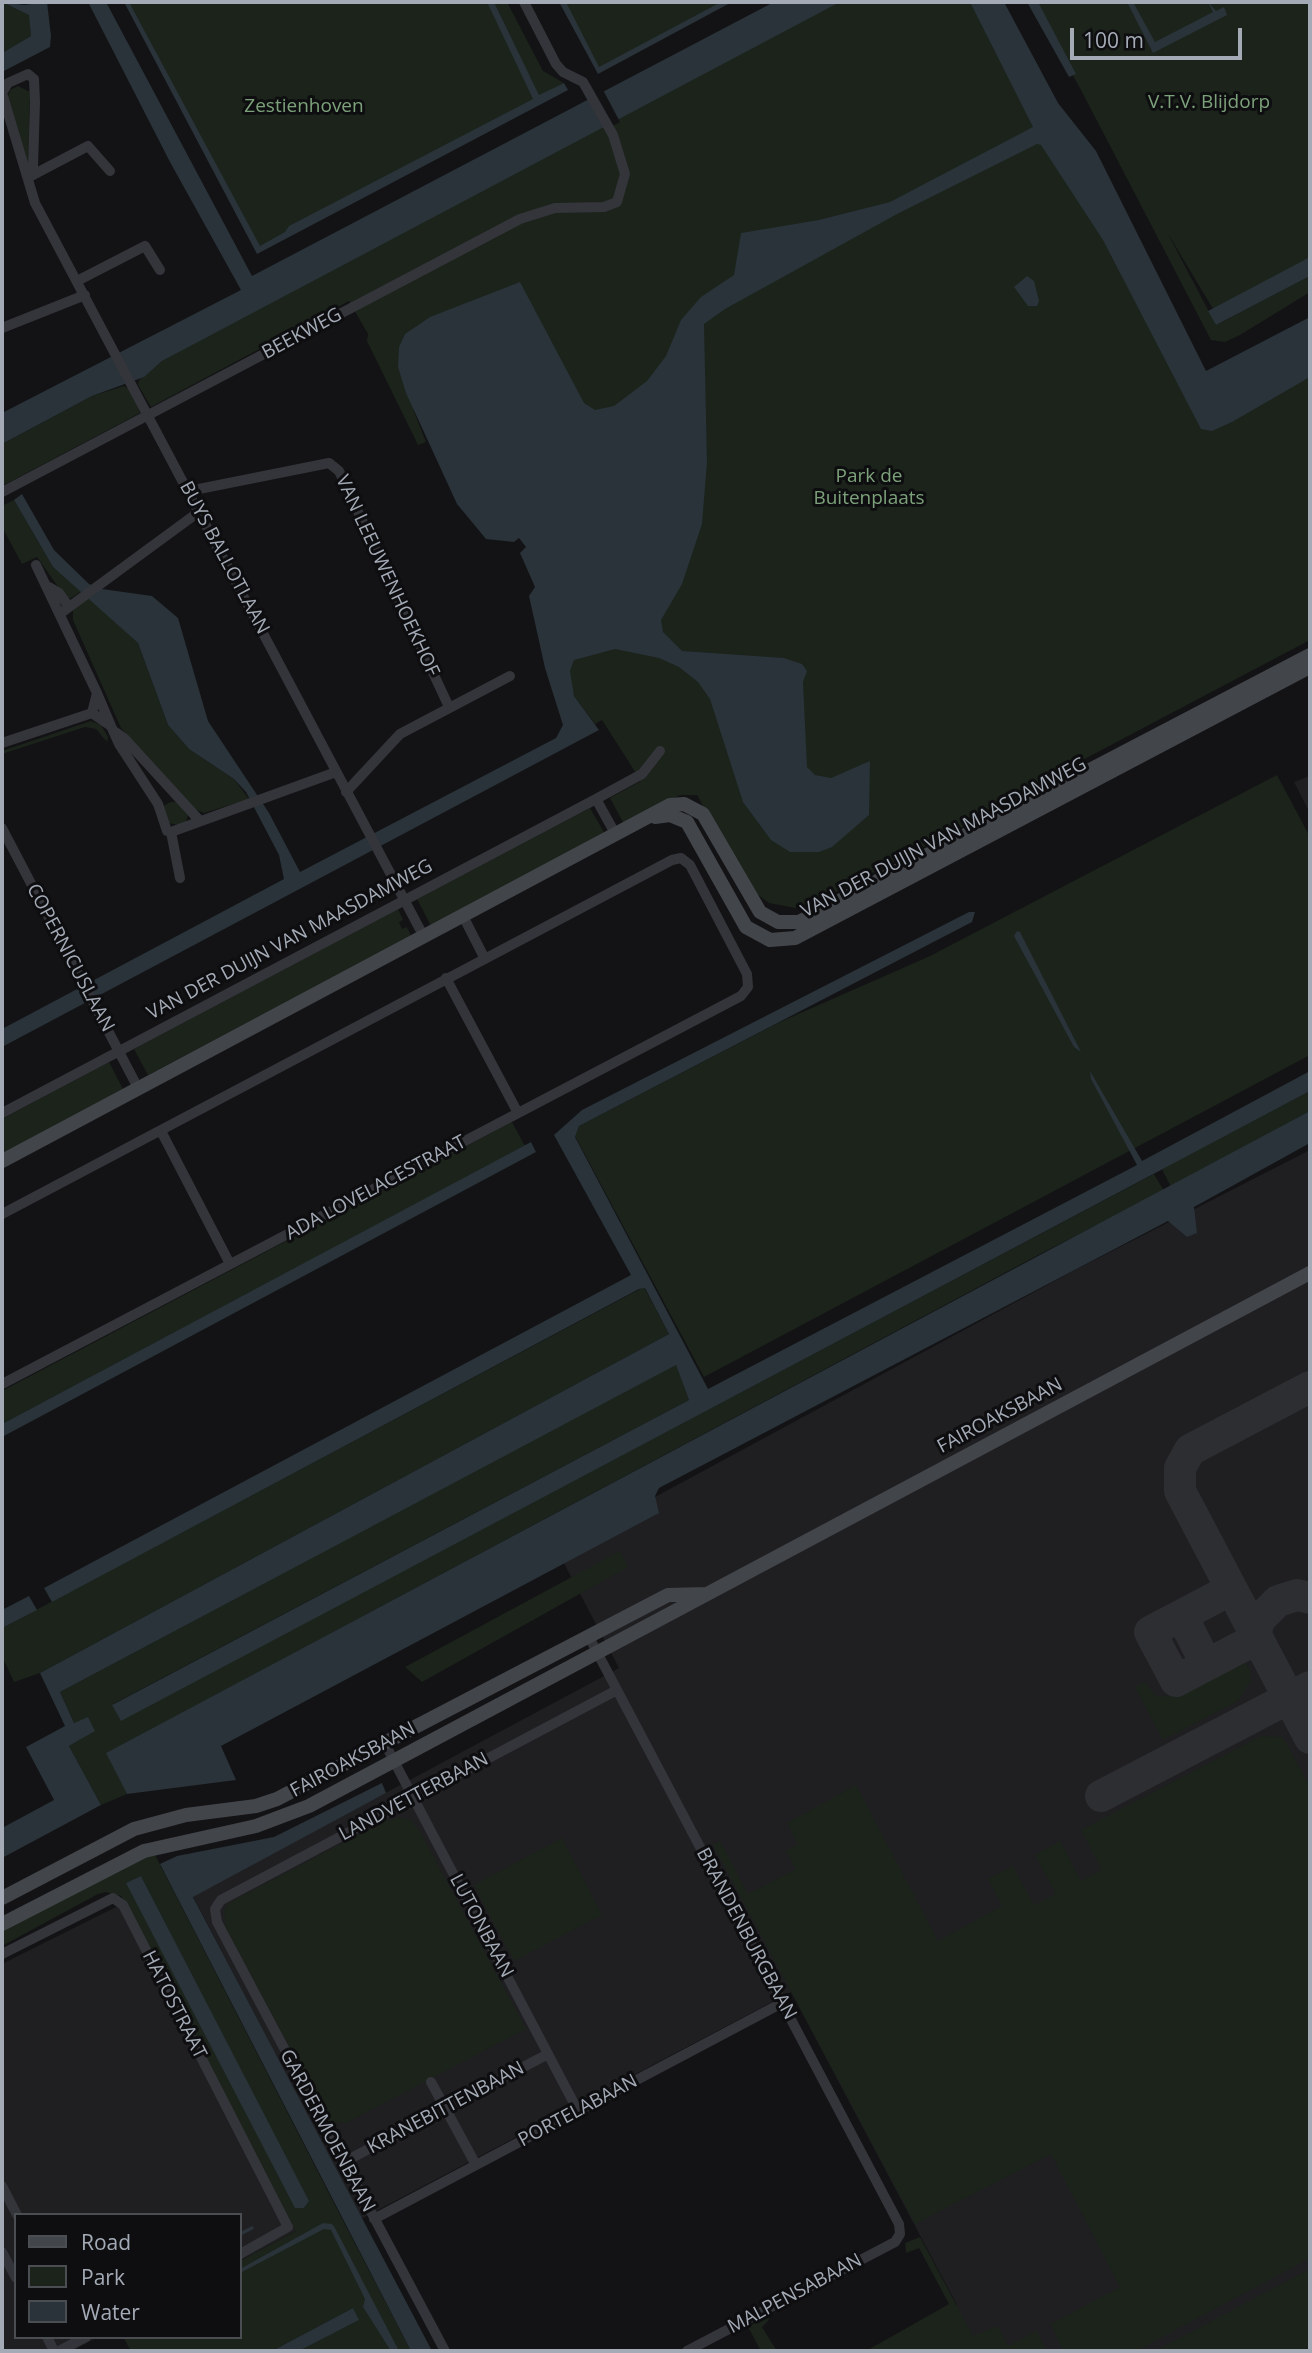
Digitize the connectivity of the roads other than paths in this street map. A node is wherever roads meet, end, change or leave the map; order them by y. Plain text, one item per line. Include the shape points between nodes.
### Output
1 (524, 2) edge
2 (110, 171) dead end
3 (29, 177) junction
4 (160, 270) dead end
5 (77, 281) junction
6 (85, 295) junction
7 (2, 328) edge
8 (148, 415) junction
9 (189, 491) junction
10 (2, 492) edge
11 (200, 511) junction
12 (36, 565) dead end
13 (69, 607) junction
14 (1310, 655) edge
15 (1310, 667) edge
16 (510, 676) dead end
17 (97, 693) junction
18 (449, 707) junction
19 (92, 713) junction
20 (113, 729) junction
21 (2, 743) edge
22 (660, 751) dead end
23 (145, 772) junction
24 (336, 772) junction
25 (346, 792) junction
26 (175, 794) junction
27 (596, 799) junction
28 (158, 804) junction
29 (200, 821) junction
30 (637, 824) junction
31 (2, 828) edge
32 (171, 832) junction
33 (616, 835) junction
34 (180, 878) dead end
35 (404, 901) junction
36 (463, 916) junction
37 (424, 937) junction
38 (485, 959) junction
39 (446, 978) junction
40 (119, 1052) junction
41 (138, 1088) junction
42 (2, 1113) edge
43 (518, 1113) junction
44 (161, 1131) junction
45 (2, 1161) edge
46 (2, 1214) edge
47 (230, 1264) junction
48 (1310, 1273) edge
49 (2, 1384) edge
50 (709, 1594) junction
51 (588, 1635) junction
52 (598, 1652) junction
53 (617, 1690) junction
54 (384, 1742) junction
55 (393, 1759) junction
56 (414, 1798) junction
57 (2, 1898) edge
58 (215, 1909) joint
59 (2, 1924) edge
60 (2, 1954) edge
61 (782, 2003) junction
62 (548, 2054) junction
63 (430, 2082) dead end
64 (445, 2109) junction
65 (578, 2111) junction
66 (344, 2162) junction
67 (475, 2165) junction
68 (2, 2186) edge
69 (16, 2213) edge
70 (374, 2219) junction
71 (900, 2234) joint
72 (2, 2252) edge
73 (242, 2252) edge
74 (14, 2274) edge
75 (81, 2339) edge
76 (57, 2351) edge
77 (445, 2351) edge
78 (687, 2351) edge

1 - 8 street, BEEKWEG via 556,64 590,90 613,135 625,174 621,195 612,206 569,206 520,219
2 - 3 street via 88,146
3 - 3 street, BUYS BALLOTLAAN via 35,102 34,79 27,74 8,83 2,93 23,172
3 - 5 street, BUYS BALLOTLAAN via 35,203
4 - 5 street via 145,246
5 - 6 street, BUYS BALLOTLAAN
6 - 7 street
6 - 8 street, BUYS BALLOTLAAN
8 - 9 street, BUYS BALLOTLAAN
8 - 10 street, BEEKWEG
9 - 11 street, BUYS BALLOTLAAN
9 - 18 street, VAN LEEUWENHOEKHOF via 330,463 339,471
11 - 13 street
11 - 24 street, BUYS BALLOTLAAN
12 - 13 street
13 - 17 street
14 - 30 street, VAN DER DUIJN VAN MAASDAMWEG via 799,922 778,922 760,912 698,809 670,805
15 - 30 street, VAN DER DUIJN VAN MAASDAMWEG via 795,938 769,940 746,927 687,822 663,815
16 - 18 street
17 - 19 street
17 - 20 street
18 - 25 street via 400,734
19 - 20 street
19 - 21 street
20 - 23 street via 118,744
22 - 27 street, VAN DER DUIJN VAN MAASDAMWEG via 642,774
23 - 26 street
23 - 28 street
24 - 25 street, BUYS BALLOTLAAN
24 - 29 street
25 - 35 street, BUYS BALLOTLAAN
26 - 28 street
26 - 29 street
27 - 33 street
27 - 35 street, VAN DER DUIJN VAN MAASDAMWEG
28 - 32 street via 165,828
29 - 32 street
30 - 33 street, VAN DER DUIJN VAN MAASDAMWEG
31 - 40 street, COPERNICUSLAAN
32 - 34 street
33 - 36 street, VAN DER DUIJN VAN MAASDAMWEG
35 - 37 street, BUYS BALLOTLAAN
35 - 40 street, VAN DER DUIJN VAN MAASDAMWEG
36 - 37 street, VAN DER DUIJN VAN MAASDAMWEG
36 - 38 street
37 - 41 street, VAN DER DUIJN VAN MAASDAMWEG
38 - 39 street
38 - 43 street, ADA LOVELACESTRAAT via 681,859 690,865 747,974 748,987 741,996
39 - 43 street
39 - 44 street
40 - 41 street, COPERNICUSLAAN
40 - 42 street, VAN DER DUIJN VAN MAASDAMWEG
41 - 45 street, VAN DER DUIJN VAN MAASDAMWEG
43 - 47 street, ADA LOVELACESTRAAT
44 - 46 street
44 - 47 street
47 - 49 street, ADA LOVELACESTRAAT
48 - 50 street, FAIROAKSBAAN
50 - 51 street, FAIROAKSBAAN via 668,1595
50 - 52 street, FAIROAKSBAAN
51 - 52 street, BRANDENBURGBAAN
51 - 54 street, FAIROAKSBAAN
52 - 53 street, BRANDENBURGBAAN
52 - 55 street, FAIROAKSBAAN
53 - 56 street, LANDVETTERBAAN
53 - 61 street, BRANDENBURGBAAN
54 - 55 street, LUTONBAAN
54 - 57 street, FAIROAKSBAAN via 277,1799 134,1829
55 - 56 street, LUTONBAAN
55 - 59 street, FAIROAKSBAAN via 284,1817 130,1857
56 - 58 street, LANDVETTERBAAN via 221,1899
56 - 62 street, LUTONBAAN
58 - 66 street, GARDERMOENBAAN via 217,1922
60 - 73 street, HATOSTRAAT via 113,1898 123,1905 288,2227
61 - 65 street, PORTELABAAN
61 - 71 street, BRANDENBURGBAAN via 899,2224
62 - 64 street, KRANEBITTENBAAN
62 - 65 street, LUTONBAAN
63 - 64 street
64 - 66 street, KRANEBITTENBAAN
64 - 67 street
65 - 67 street, PORTELABAAN
66 - 70 street, GARDERMOENBAAN
67 - 70 street, PORTELABAAN
68 - 69 street
70 - 77 street, GARDERMOENBAAN
71 - 78 street, MALPENSABAAN via 895,2242
72 - 74 street
75 - 76 street

